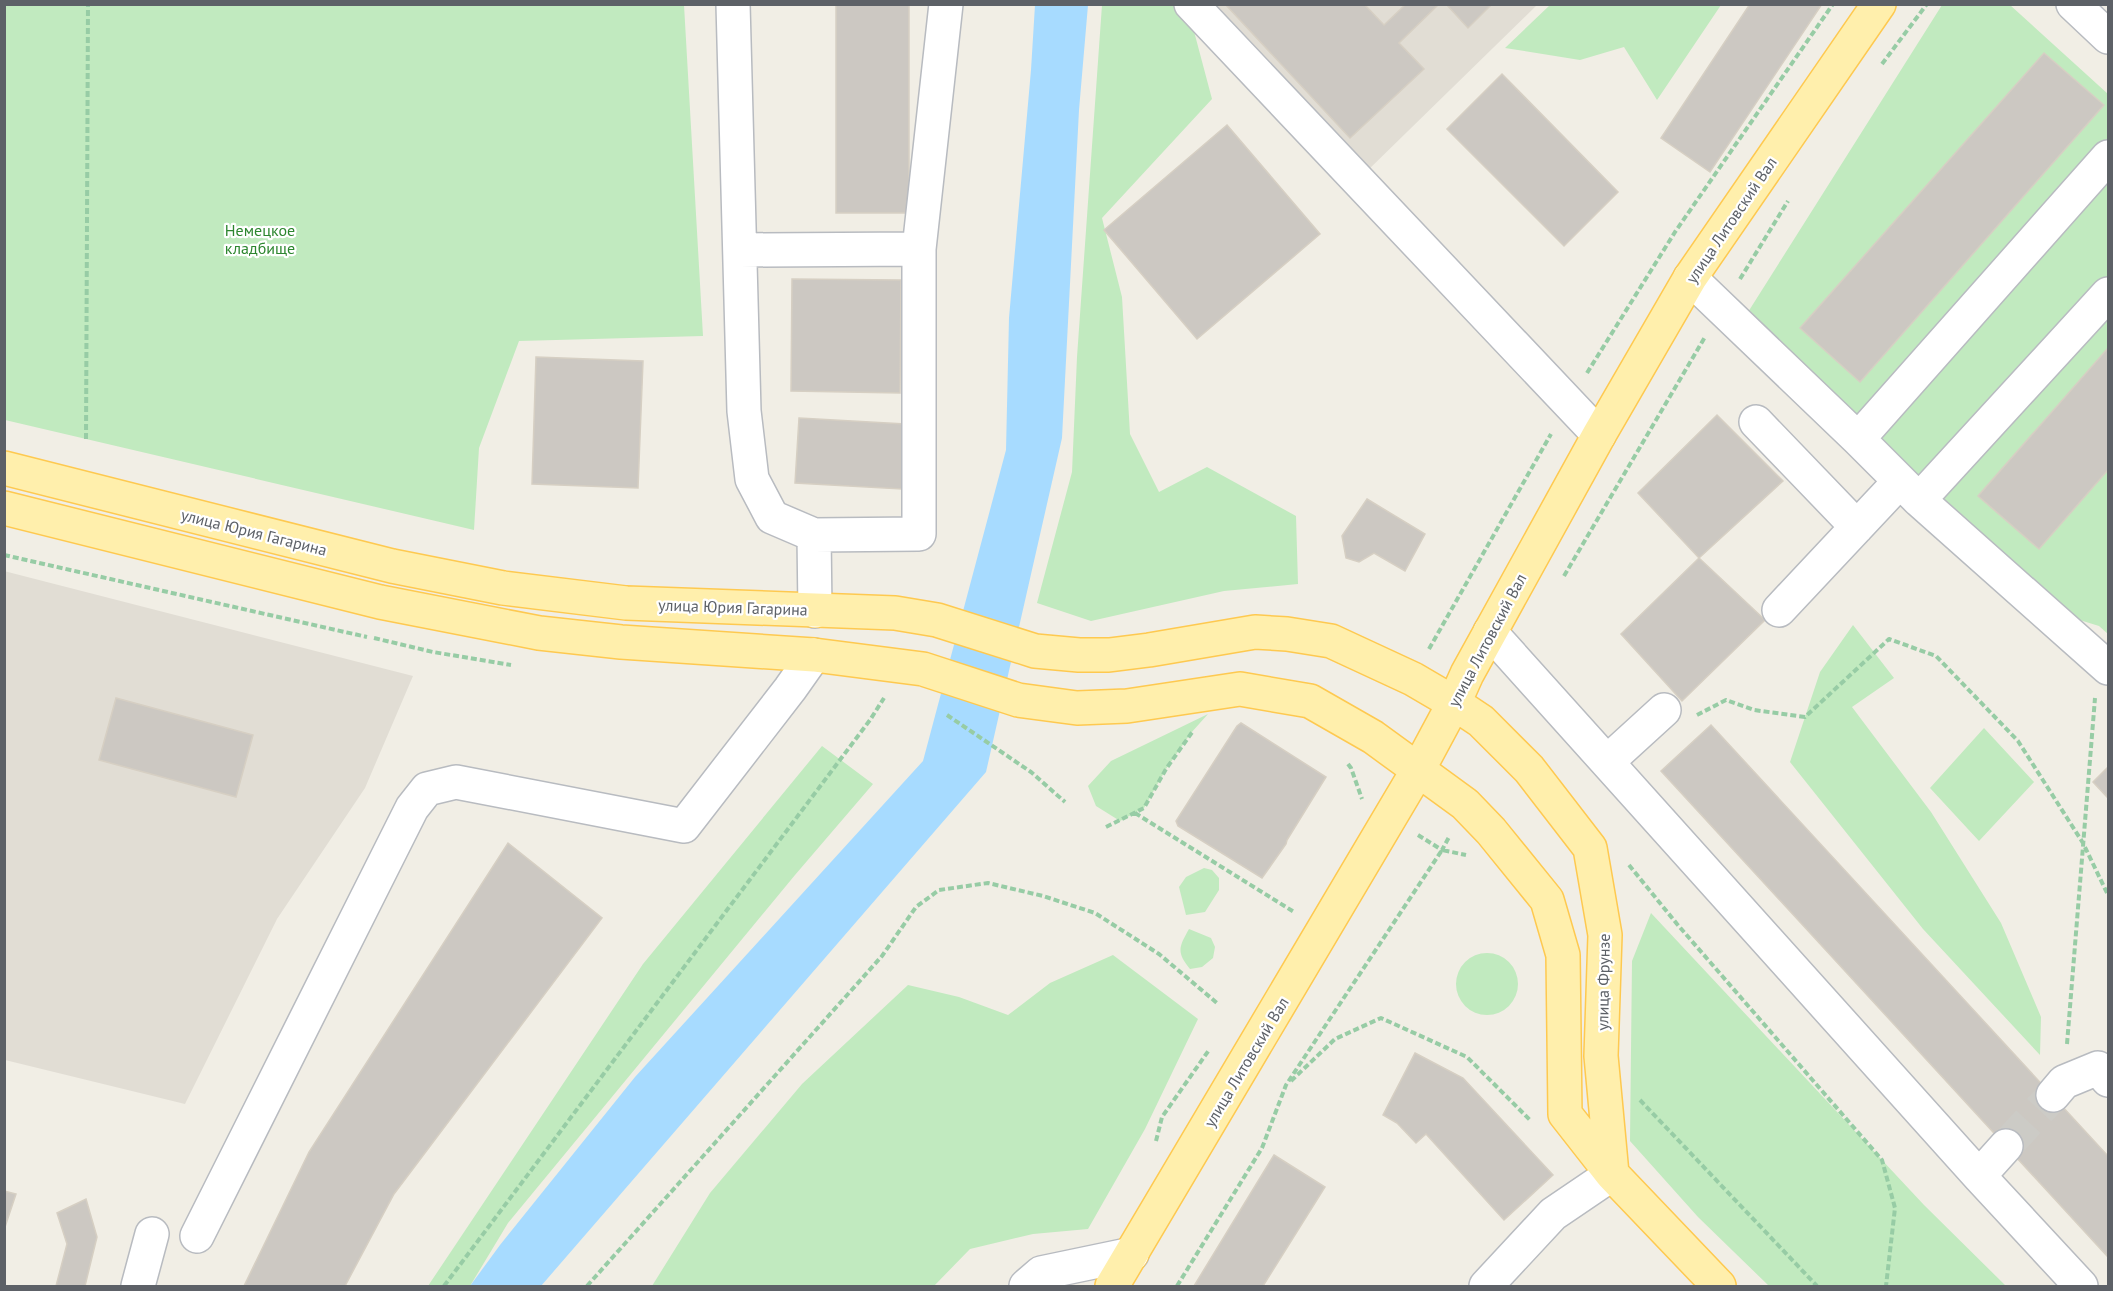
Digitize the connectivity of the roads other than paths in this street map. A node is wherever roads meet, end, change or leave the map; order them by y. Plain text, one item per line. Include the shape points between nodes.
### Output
1 (733, 4) edge
2 (946, 4) edge
3 (1191, 4) edge
4 (1879, 4) edge
5 (2073, 4) edge
6 (2109, 37) edge
7 (2109, 157) edge
8 (920, 249) junction
9 (740, 250) junction
10 (1690, 278) junction
11 (2109, 294) edge
12 (1756, 422) dead end
13 (1599, 435) junction
14 (1858, 439) junction
15 (4, 468) edge
16 (1910, 491) junction
17 (4, 508) edge
18 (1857, 527) junction
19 (814, 535) junction
20 (1779, 610) dead end
21 (815, 611) junction
22 (1490, 632) junction
23 (814, 655) junction
24 (2105, 658) edge
25 (1454, 703) junction
26 (1652, 720) road end
27 (1606, 762) junction
28 (1418, 770) junction
29 (2109, 1080) edge
30 (2058, 1089) tunnel mouth
31 (2006, 1146) tunnel mouth
32 (1612, 1174) junction
33 (1979, 1176) junction
34 (152, 1234) dead end
35 (197, 1236) dead end
36 (1132, 1254) junction
37 (138, 1287) edge
38 (1026, 1287) edge
39 (1112, 1287) edge
40 (1486, 1287) edge
41 (1719, 1287) edge
42 (2081, 1287) edge

1 - 9 street
2 - 8 street
3 - 13 street
4 - 10 main road, улица Литовский Вал
5 - 6 street
7 - 14 street
8 - 9 street
8 - 19 street via 919,534
9 - 19 street via 744,411 752,479 772,517
10 - 13 main road, улица Литовский Вал
10 - 14 street
11 - 16 street
12 - 18 street
13 - 22 main road, улица Литовский Вал
14 - 16 street
15 - 21 main road, улица Юрия Гагарина via 392,566 503,588 626,603
16 - 18 street
16 - 24 street
17 - 23 main road via 380,602 538,633
18 - 20 street
19 - 21 street
21 - 25 main road, улица Юрия Гагарина via 895,613 937,620 1035,651 1079,655 1108,655 1255,632 1287,634 1331,641
22 - 25 main road, улица Литовский Вал
22 - 27 street
23 - 28 main road via 923,669 1018,700 1077,708 1127,706 1240,689 1310,701 1372,737
23 - 35 street via 684,826 456,782 427,789 411,808
25 - 28 main road, улица Литовский Вал
25 - 32 main road, улица Фрунзе via 1498,736 1529,769 1590,848 1605,935 1601,1056
26 - 27 street
27 - 33 street
28 - 32 main road via 1465,804 1547,900 1563,955 1565,1114
28 - 36 main road, улица Литовский Вал
29 - 30 street via 2098,1068
31 - 33 street
32 - 40 street via 1553,1214
32 - 41 main road
33 - 42 street
34 - 37 street
36 - 38 street via 1041,1273
36 - 39 main road, улица Литовский Вал

